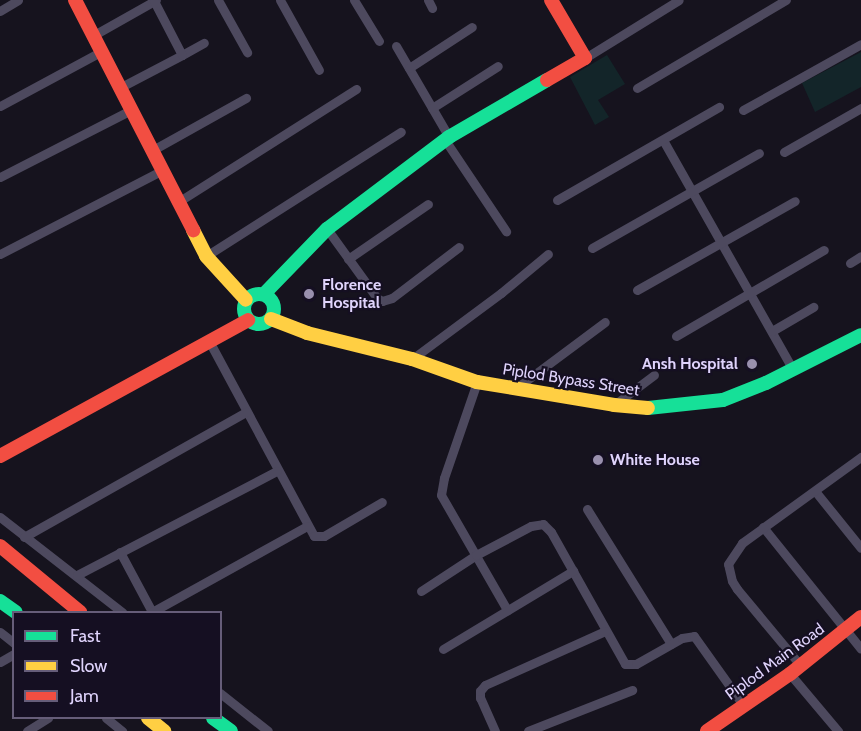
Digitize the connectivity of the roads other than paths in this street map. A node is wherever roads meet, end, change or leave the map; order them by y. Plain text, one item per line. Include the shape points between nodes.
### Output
1 (18, 0) edge
2 (75, 0) edge
3 (155, 0) edge
4 (218, 0) edge
5 (280, 0) edge
6 (354, 0) edge
7 (551, 0) edge
8 (679, 0) edge
9 (786, 0) edge
10 (0, 11) edge
11 (472, 27) dead end
12 (93, 35) junction
13 (379, 41) dead end
14 (204, 43) dead end
15 (861, 44) edge
16 (396, 46) dead end
17 (102, 51) junction
18 (247, 52) dead end
19 (182, 55) junction
20 (585, 58) junction
21 (498, 66) dead end
22 (409, 68) junction
23 (319, 70) dead end
24 (121, 87) junction
25 (637, 88) dead end
26 (356, 89) dead end
27 (246, 98) dead end
28 (0, 106) edge
29 (719, 107) dead end
30 (432, 108) junction
31 (861, 108) edge
32 (133, 109) junction
33 (743, 110) dead end
34 (401, 132) dead end
35 (447, 139) junction
36 (663, 140) junction
37 (151, 151) junction
38 (759, 153) dead end
39 (784, 153) dead end
40 (161, 171) junction
41 (0, 177) edge
42 (692, 192) junction
43 (557, 200) dead end
44 (795, 201) dead end
45 (178, 202) junction
46 (428, 204) dead end
47 (327, 229) junction
48 (506, 231) dead end
49 (721, 242) junction
50 (459, 247) dead end
51 (592, 248) dead end
52 (824, 250) dead end
53 (0, 254) edge
54 (548, 254) dead end
55 (206, 256) junction
56 (861, 256) edge
57 (348, 259) junction
58 (850, 263) dead end
59 (637, 290) dead end
60 (750, 293) junction
61 (264, 294) junction
62 (246, 300) junction
63 (813, 307) dead end
64 (271, 319) junction
65 (248, 320) junction
66 (605, 322) dead end
67 (772, 331) junction
68 (861, 335) edge
69 (676, 336) dead end
70 (209, 341) junction
71 (412, 359) junction
72 (792, 370) junction
73 (654, 375) dead end
74 (477, 382) junction
75 (515, 389) junction
76 (614, 405) junction
77 (246, 412) junction
78 (0, 456) edge
79 (861, 457) edge
80 (277, 471) junction
81 (815, 491) junction
82 (382, 502) dead end
83 (587, 508) dead end
84 (0, 517) edge
85 (307, 526) junction
86 (763, 527) junction
87 (24, 537) junction
88 (0, 546) edge
89 (861, 548) edge
90 (120, 552) junction
91 (476, 555) junction
92 (573, 571) junction
93 (77, 575) junction
94 (421, 591) dead end
95 (0, 601) edge
96 (507, 609) junction
97 (15, 611) edge
98 (79, 611) edge
99 (121, 611) edge
100 (151, 611) edge
101 (154, 611) edge
102 (861, 617) edge
103 (845, 631) junction
104 (0, 632) edge
105 (605, 632) junction
106 (12, 641) edge
107 (671, 644) junction
108 (443, 649) dead end
109 (861, 649) edge
110 (796, 670) junction
111 (632, 690) dead end
112 (222, 695) edge
113 (744, 706) junction
114 (45, 719) edge
115 (108, 719) edge
116 (150, 719) edge
117 (216, 719) edge
118 (27, 731) edge
119 (122, 731) edge
120 (164, 731) edge
121 (231, 731) edge
122 (268, 731) edge
123 (495, 731) edge
124 (528, 731) edge
125 (706, 731) edge
126 (838, 731) edge

1 - 10 street
2 - 12 street
3 - 12 street
3 - 19 street
4 - 18 street
5 - 23 street
6 - 13 street
7 - 20 street
8 - 20 street
9 - 25 street
11 - 22 street
12 - 17 street
14 - 19 street
15 - 33 street
16 - 22 street
17 - 24 street
17 - 28 street
19 - 24 street
20 - 35 street
21 - 30 street
22 - 30 street
24 - 32 street
26 - 45 street
27 - 37 street
29 - 36 street
30 - 35 street
31 - 39 street
32 - 37 street
32 - 41 street
34 - 55 street
35 - 47 street
35 - 48 street
36 - 42 street
36 - 43 street
37 - 40 street
38 - 42 street
40 - 45 street
40 - 53 street
42 - 49 street
42 - 51 street
44 - 49 street
45 - 55 street
46 - 57 street
47 - 57 street
47 - 61 street
49 - 59 street
49 - 60 street
50 - 57 street via 392,298 382,301
52 - 60 street
54 - 71 street
55 - 62 street
56 - 58 street
60 - 67 street
60 - 69 street
61 - 62 street via 254,294
61 - 64 street via 274,305
62 - 65 street
63 - 67 street
64 - 65 street via 257,324
64 - 71 street, Piplod Bypass Street via 307,333
65 - 70 street
66 - 75 street
67 - 72 street
68 - 72 street, Piplod Bypass Street
70 - 77 street
70 - 78 street
71 - 74 street, Piplod Bypass Street
72 - 76 street, Piplod Bypass Street via 723,400 672,407
73 - 76 street
74 - 75 street, Piplod Bypass Street
74 - 91 street via 441,487 444,503
75 - 76 street, Piplod Bypass Street
77 - 80 street
77 - 87 street
79 - 81 street
80 - 85 street
80 - 90 street
81 - 86 street
81 - 89 street
82 - 85 street via 324,536 314,536
83 - 107 street
84 - 87 street
85 - 101 street
86 - 103 street
86 - 110 street via 736,549 728,564 729,572
87 - 93 street
88 - 98 street
90 - 93 street
90 - 100 street
91 - 92 street via 531,526 543,524
91 - 94 street
91 - 96 street
92 - 96 street
92 - 105 street
93 - 99 street
95 - 97 street
96 - 108 street
102 - 103 street, Piplod Main Road
103 - 109 street
103 - 110 street, Piplod Main Road
104 - 106 street
105 - 107 street via 629,666
105 - 123 street via 485,685 480,698
107 - 113 street via 688,635 699,640
110 - 113 street, Piplod Main Road
110 - 126 street
111 - 124 street
112 - 122 street
113 - 125 street, Piplod Main Road
114 - 118 street
115 - 119 street
116 - 120 street
117 - 121 street

